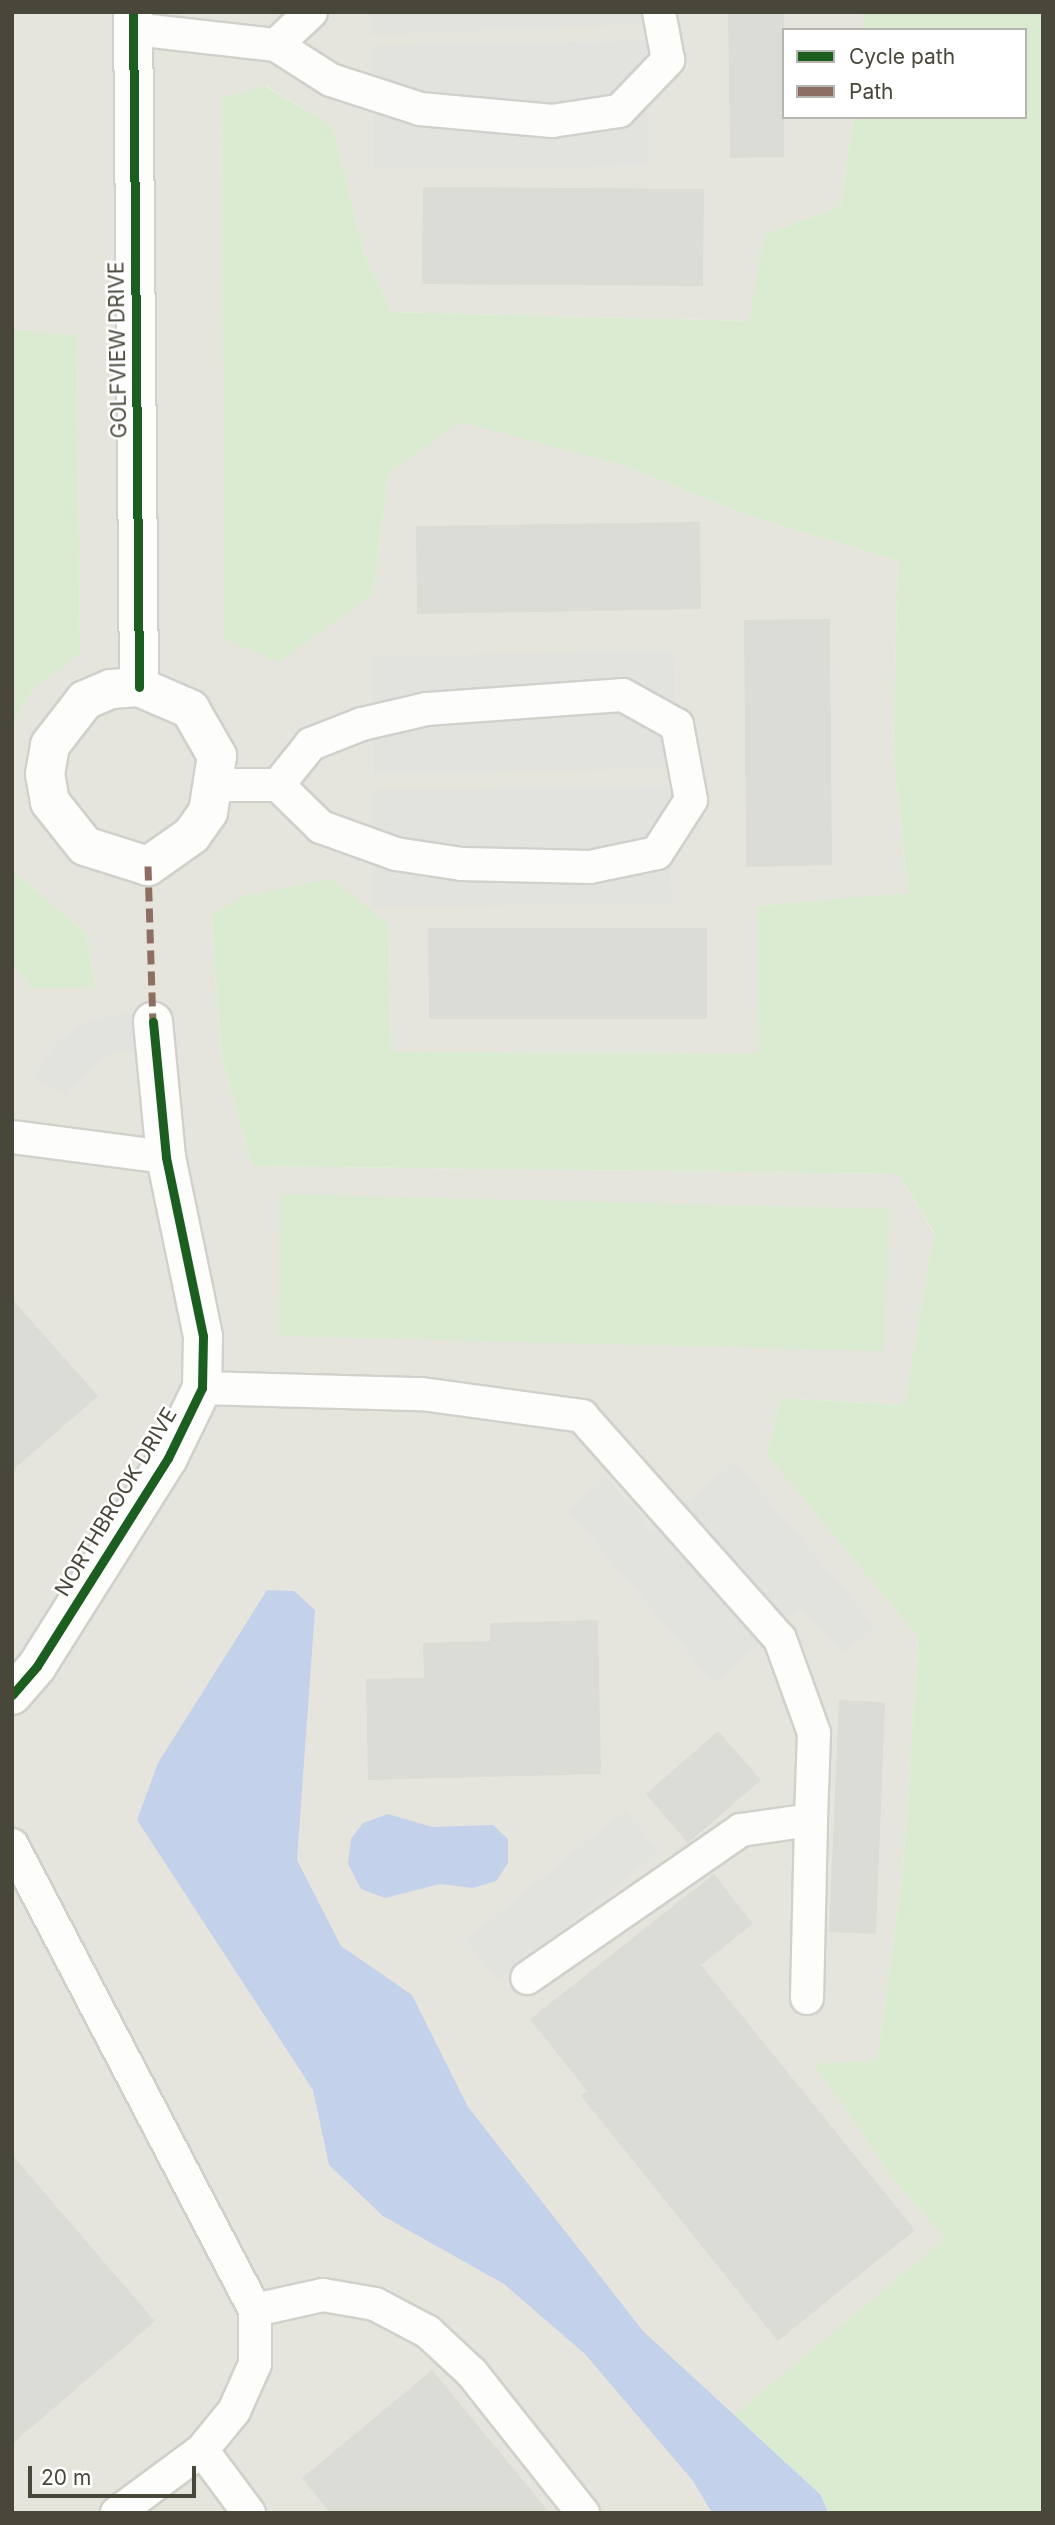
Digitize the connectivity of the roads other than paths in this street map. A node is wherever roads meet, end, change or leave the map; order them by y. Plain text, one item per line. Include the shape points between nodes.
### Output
1 (311, 12) edge
2 (659, 12) edge
3 (133, 20) edge
4 (276, 45) junction
5 (139, 687) junction
6 (217, 785) junction
7 (278, 785) junction
8 (153, 1022) dead end
9 (12, 1137) edge
10 (166, 1157) junction
11 (202, 1388) junction
12 (12, 1695) edge
13 (811, 1820) junction
14 (12, 1845) edge
15 (527, 1978) dead end
16 (807, 1998) dead end
17 (255, 2310) junction
18 (202, 2450) junction
19 (117, 2513) edge
20 (250, 2513) edge
21 (583, 2513) edge

1 - 4 lane
2 - 4 lane via 668,60 619,111 552,121 420,109 331,80
3 - 4 lane
3 - 5 street, GOLFVIEW DRIVE
5 - 6 street via 166,694 208,730
5 - 6 street via 111,688 85,700 50,745 50,802 64,827 85,846 148,866 192,835
6 - 7 lane
7 - 7 lane via 321,827 396,854 462,864 590,867 657,853 691,800 677,725 623,695 428,709 362,724 312,744
8 - 10 street
9 - 10 lane
10 - 11 street via 194,1271
11 - 12 street, NORTHBROOK DRIVE via 167,1458 37,1666
11 - 13 lane via 422,1394 582,1416 780,1639 814,1732
13 - 15 lane via 741,1830
13 - 16 lane
14 - 17 lane
17 - 18 lane via 255,2364 234,2411
17 - 21 lane via 323,2295 375,2304 428,2332 472,2373
18 - 19 lane
18 - 20 lane

